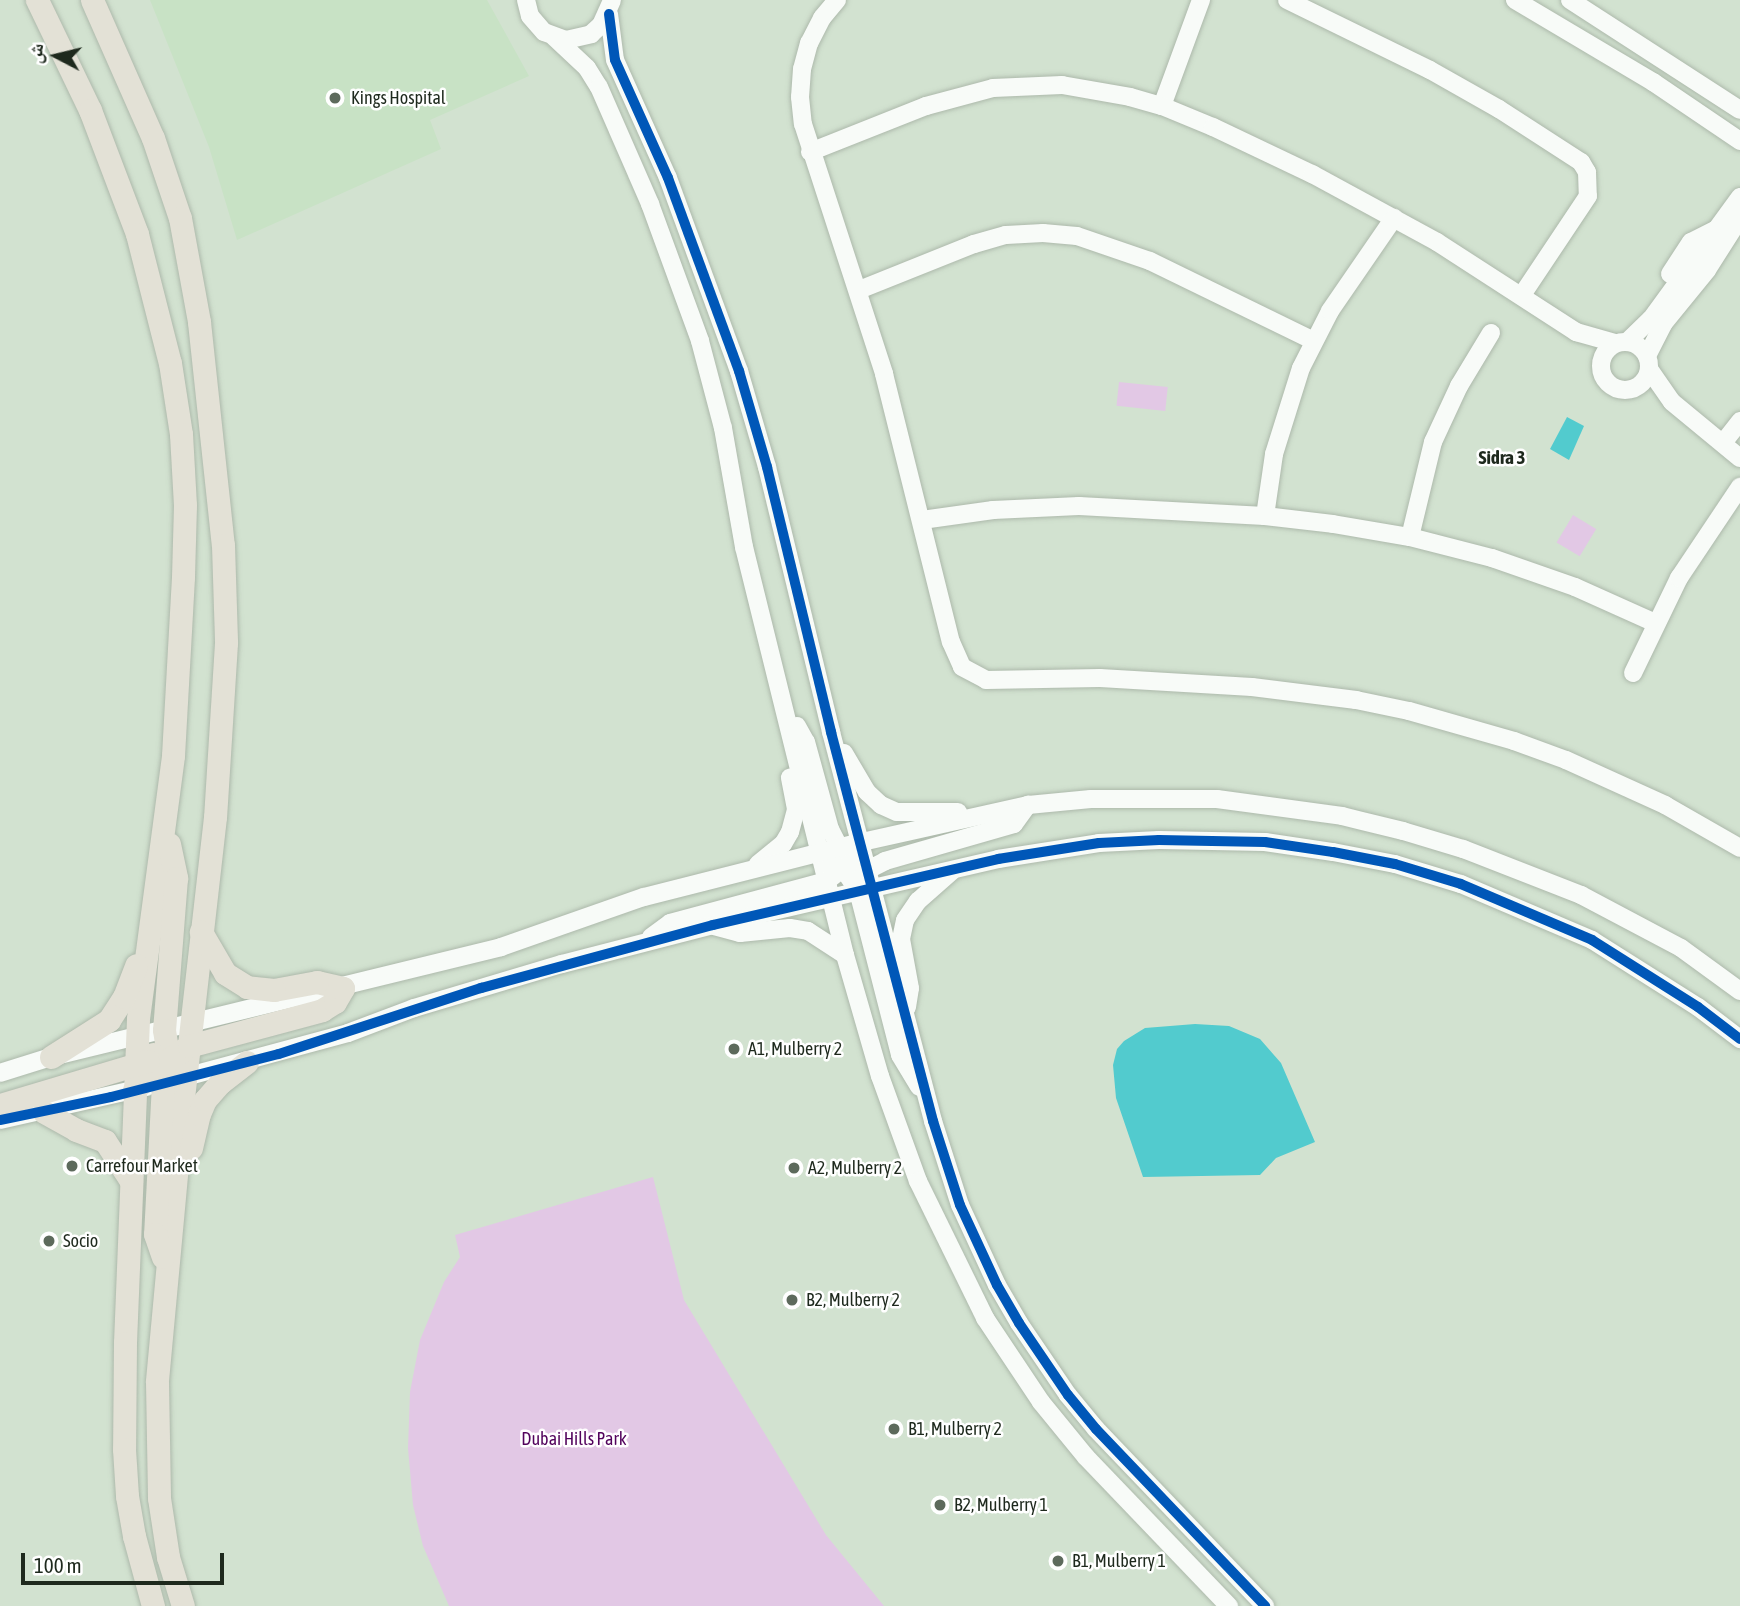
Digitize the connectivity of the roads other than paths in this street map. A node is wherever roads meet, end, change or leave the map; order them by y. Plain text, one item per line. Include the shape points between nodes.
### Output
1 (37, 0) edge
2 (92, 0) edge
3 (526, 0) edge
4 (837, 0) edge
5 (1201, 0) edge
6 (1287, 0) edge
7 (1515, 0) edge
8 (1570, 0) edge
9 (610, 7) edge
10 (554, 37) junction
11 (1162, 106) junction
12 (1740, 110) edge
13 (1740, 141) edge
14 (810, 152) junction
15 (1740, 197) edge
16 (1394, 218) junction
17 (1740, 218) edge
18 (859, 290) junction
19 (1522, 295) junction
20 (1576, 332) junction
21 (1491, 334) dead end
22 (1314, 341) junction
23 (1621, 342) junction
24 (1648, 363) junction
25 (1600, 364) junction
26 (1633, 390) junction
27 (1672, 402) junction
28 (1740, 421) edge
29 (1723, 443) junction
30 (1740, 458) edge
31 (1740, 487) edge
32 (1265, 516) junction
33 (922, 520) junction
34 (1410, 537) junction
35 (1655, 623) junction
36 (1633, 673) dead end
37 (786, 716) junction
38 (831, 732) junction
39 (1028, 805) junction
40 (971, 817) junction
41 (165, 831) junction
42 (862, 842) junction
43 (1740, 848) edge
44 (829, 850) junction
45 (953, 869) junction
46 (746, 872) junction
47 (858, 876) junction
48 (829, 889) junction
49 (713, 925) junction
50 (149, 929) junction
51 (201, 932) junction
52 (647, 942) junction
53 (845, 955) junction
54 (343, 988) junction
55 (1740, 990) edge
56 (905, 1014) junction
57 (137, 1037) junction
58 (1740, 1039) edge
59 (51, 1056) junction
60 (168, 1056) junction
61 (247, 1062) junction
62 (0, 1073) edge
63 (134, 1090) junction
64 (926, 1094) junction
65 (0, 1105) edge
66 (44, 1112) junction
67 (0, 1119) edge
68 (131, 1182) junction
69 (177, 1184) junction
70 (166, 1263) junction
71 (153, 1606) edge
72 (183, 1606) edge
73 (1229, 1606) edge
74 (1265, 1606) edge

1 - 41 main road via 90,110 145,260 170,363 181,434 185,505
2 - 51 main road via 168,178 189,260 202,348 223,545 226,643 215,817
3 - 10 street via 532,20
4 - 14 street via 809,43 802,69 800,97
5 - 11 street
6 - 19 street via 1430,69 1581,162 1587,172 1588,197
7 - 13 street via 1653,82
8 - 12 street
9 - 10 street via 592,34 566,40
9 - 38 street via 615,60 668,178 738,371 767,467
10 - 37 street via 600,87 650,204 700,341
11 - 14 street via 1062,85 993,88 926,106
11 - 16 street via 1263,150
14 - 18 street
15 - 23 street via 1644,328
16 - 19 street
16 - 22 street
17 - 24 street via 1707,270 1663,324
18 - 22 street via 1006,235 1077,236 1150,261
18 - 33 street
19 - 20 street
20 - 23 street
20 - 25 street
21 - 34 street via 1459,386 1433,442
22 - 32 street via 1281,425
23 - 24 street via 1639,346
23 - 25 street via 1603,355
24 - 26 street via 1644,382
24 - 27 street
25 - 26 street via 1606,382 1623,391
26 - 27 street
27 - 29 street
28 - 29 street
29 - 30 street
31 - 35 street via 1692,557
32 - 33 street via 1079,506 993,510
32 - 34 street
33 - 43 street via 955,656 973,676 1252,687 1409,711 1566,761 1665,806
34 - 35 street via 1532,571
35 - 36 street
37 - 44 street via 803,735
37 - 46 street via 783,741 794,821 783,844
38 - 40 street via 867,793 881,805 897,813 947,810
38 - 42 street
39 - 40 street
39 - 47 street via 1014,824 885,860
39 - 55 street via 1129,798 1217,799 1329,814 1403,831 1464,849 1581,895 1681,948
40 - 42 street
41 - 50 main road
41 - 60 main road via 176,878
42 - 44 street
42 - 47 street
44 - 46 street
44 - 47 street
44 - 48 street
45 - 47 street
45 - 56 street via 918,901 905,920 901,939 910,988
45 - 58 street via 1099,843 1186,839 1265,842 1395,864 1461,884 1592,940
46 - 54 street via 620,905 501,947
47 - 48 street
47 - 56 street
47 - 64 street via 900,1055
48 - 49 street
48 - 52 street via 670,923
48 - 53 street
49 - 52 street
49 - 53 street via 740,933 790,928 808,931
50 - 57 main road
50 - 59 main road via 118,1009 98,1029
51 - 54 main road via 225,974 247,987 274,990 326,982
51 - 60 main road
52 - 61 street via 481,988
53 - 73 street via 910,1161 985,1318 1041,1402 1086,1457
54 - 60 main road via 335,1002 322,1010
56 - 64 street
57 - 59 street
57 - 60 main road
59 - 62 street
60 - 61 street
60 - 63 main road
60 - 65 main road
60 - 69 main road
60 - 70 main road via 155,1234
61 - 69 main road via 205,1100
63 - 66 street
63 - 68 main road
64 - 74 street via 946,1163 978,1245 1042,1360 1096,1429
66 - 67 street
66 - 68 main road via 105,1141
68 - 71 main road via 124,1449 134,1536
69 - 70 main road
70 - 72 main road via 156,1447 168,1558

